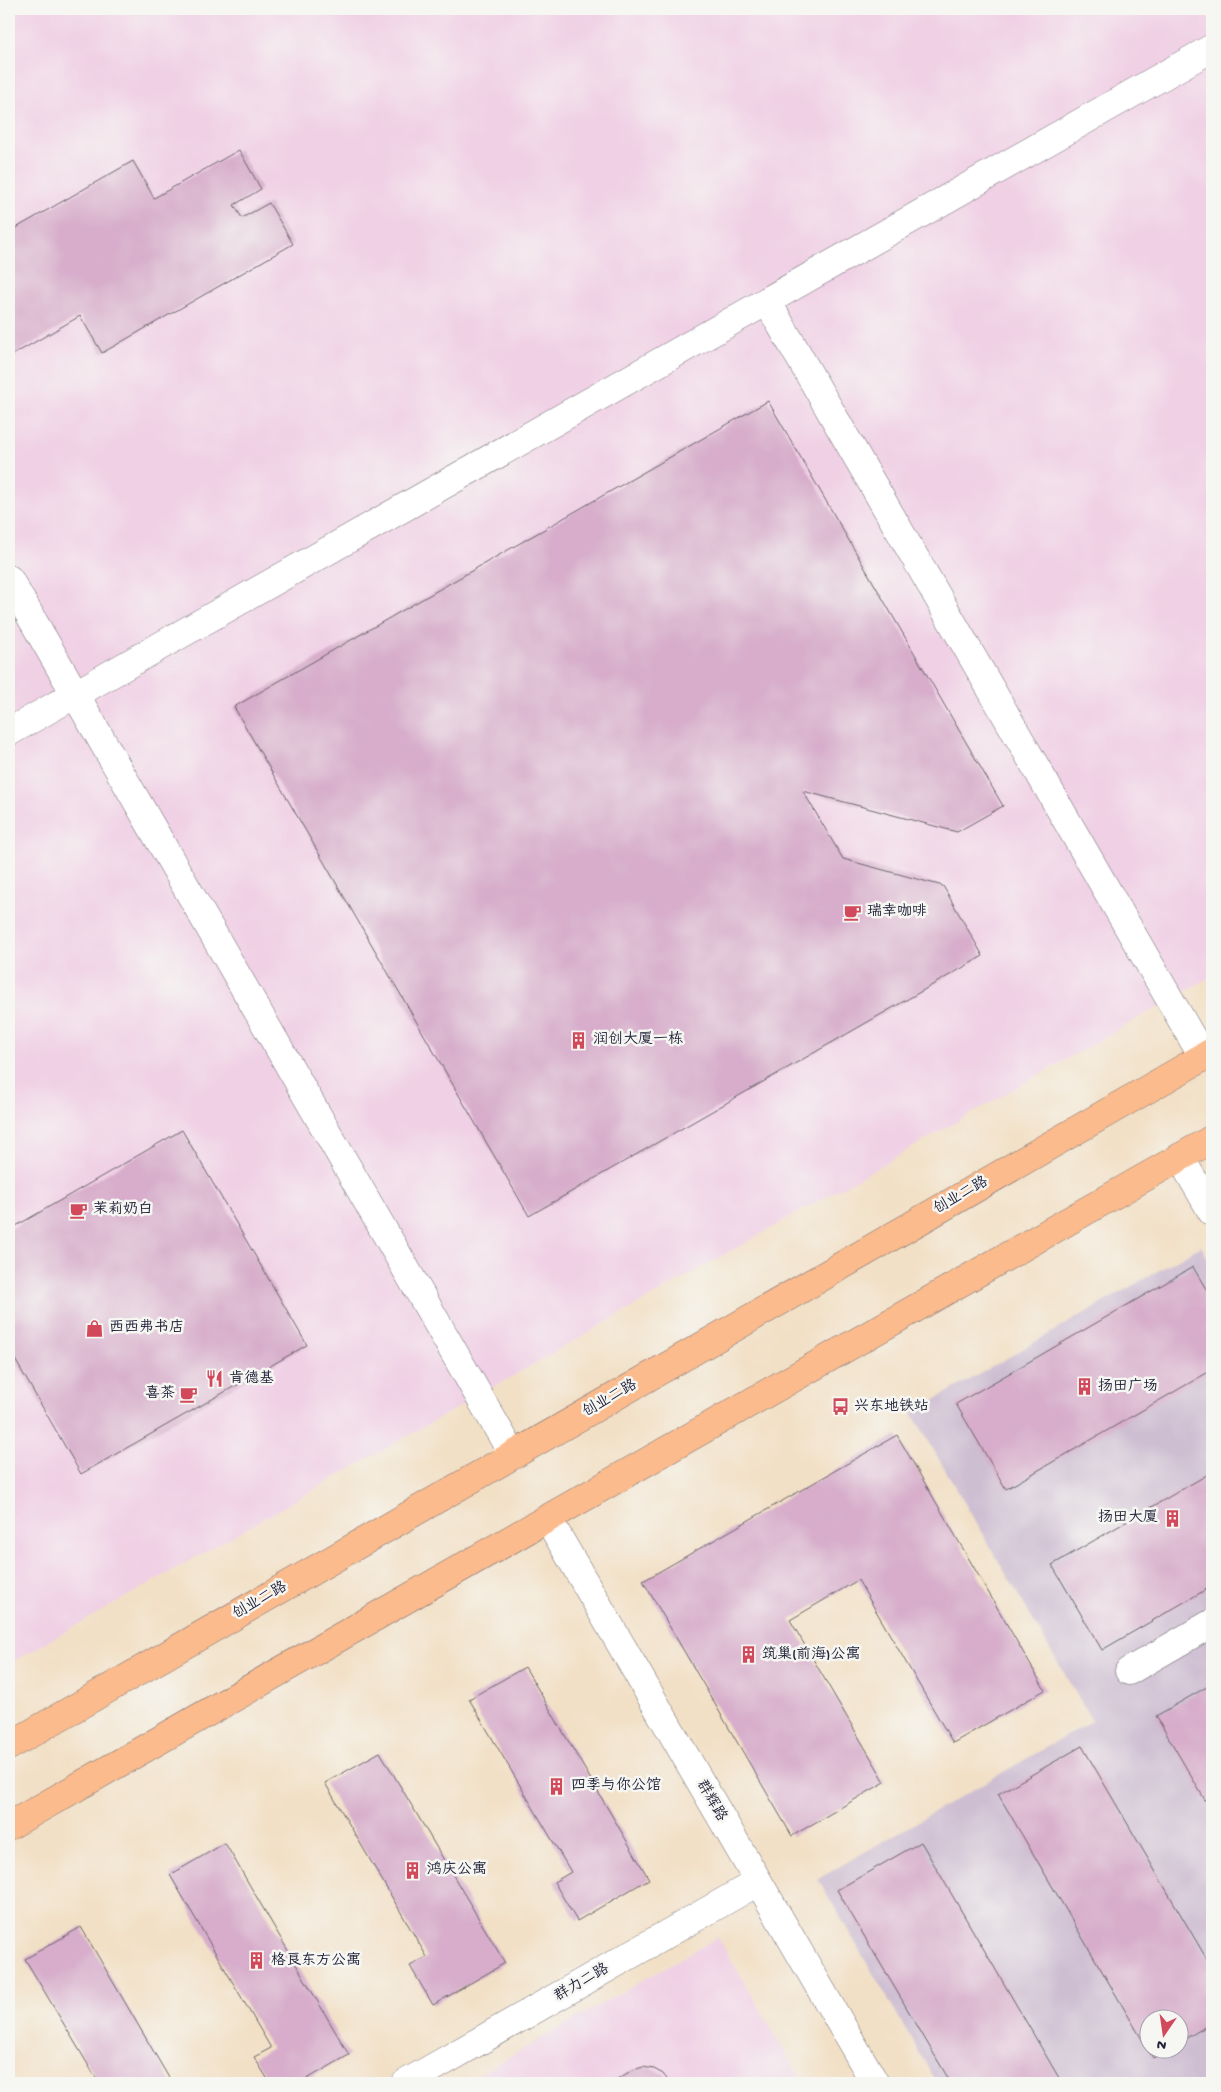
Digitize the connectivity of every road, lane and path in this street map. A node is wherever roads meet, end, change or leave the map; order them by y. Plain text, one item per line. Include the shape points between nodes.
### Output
1 (1212, 48) edge
2 (767, 301) junction
3 (9, 579) edge
4 (75, 695) junction
5 (9, 732) edge
6 (1208, 1054) edge
7 (1212, 1139) edge
8 (1180, 1157) junction
9 (1212, 1212) edge
10 (513, 1455) junction
11 (548, 1518) junction
12 (1212, 1623) edge
13 (1129, 1671) dead end
14 (9, 1746) edge
15 (9, 1826) edge
16 (758, 1882) junction
17 (406, 2083) edge
18 (875, 2083) edge

1 - 2 street
2 - 4 street
2 - 6 street
3 - 4 street
4 - 5 street
4 - 10 street
6 - 10 main road, 创业二路
7 - 8 main road
8 - 9 street
8 - 11 main road
10 - 14 main road, 创业二路
11 - 15 main road
11 - 16 street, 群辉路
12 - 13 street
16 - 17 street, 群力二路
16 - 18 street, 群辉路

